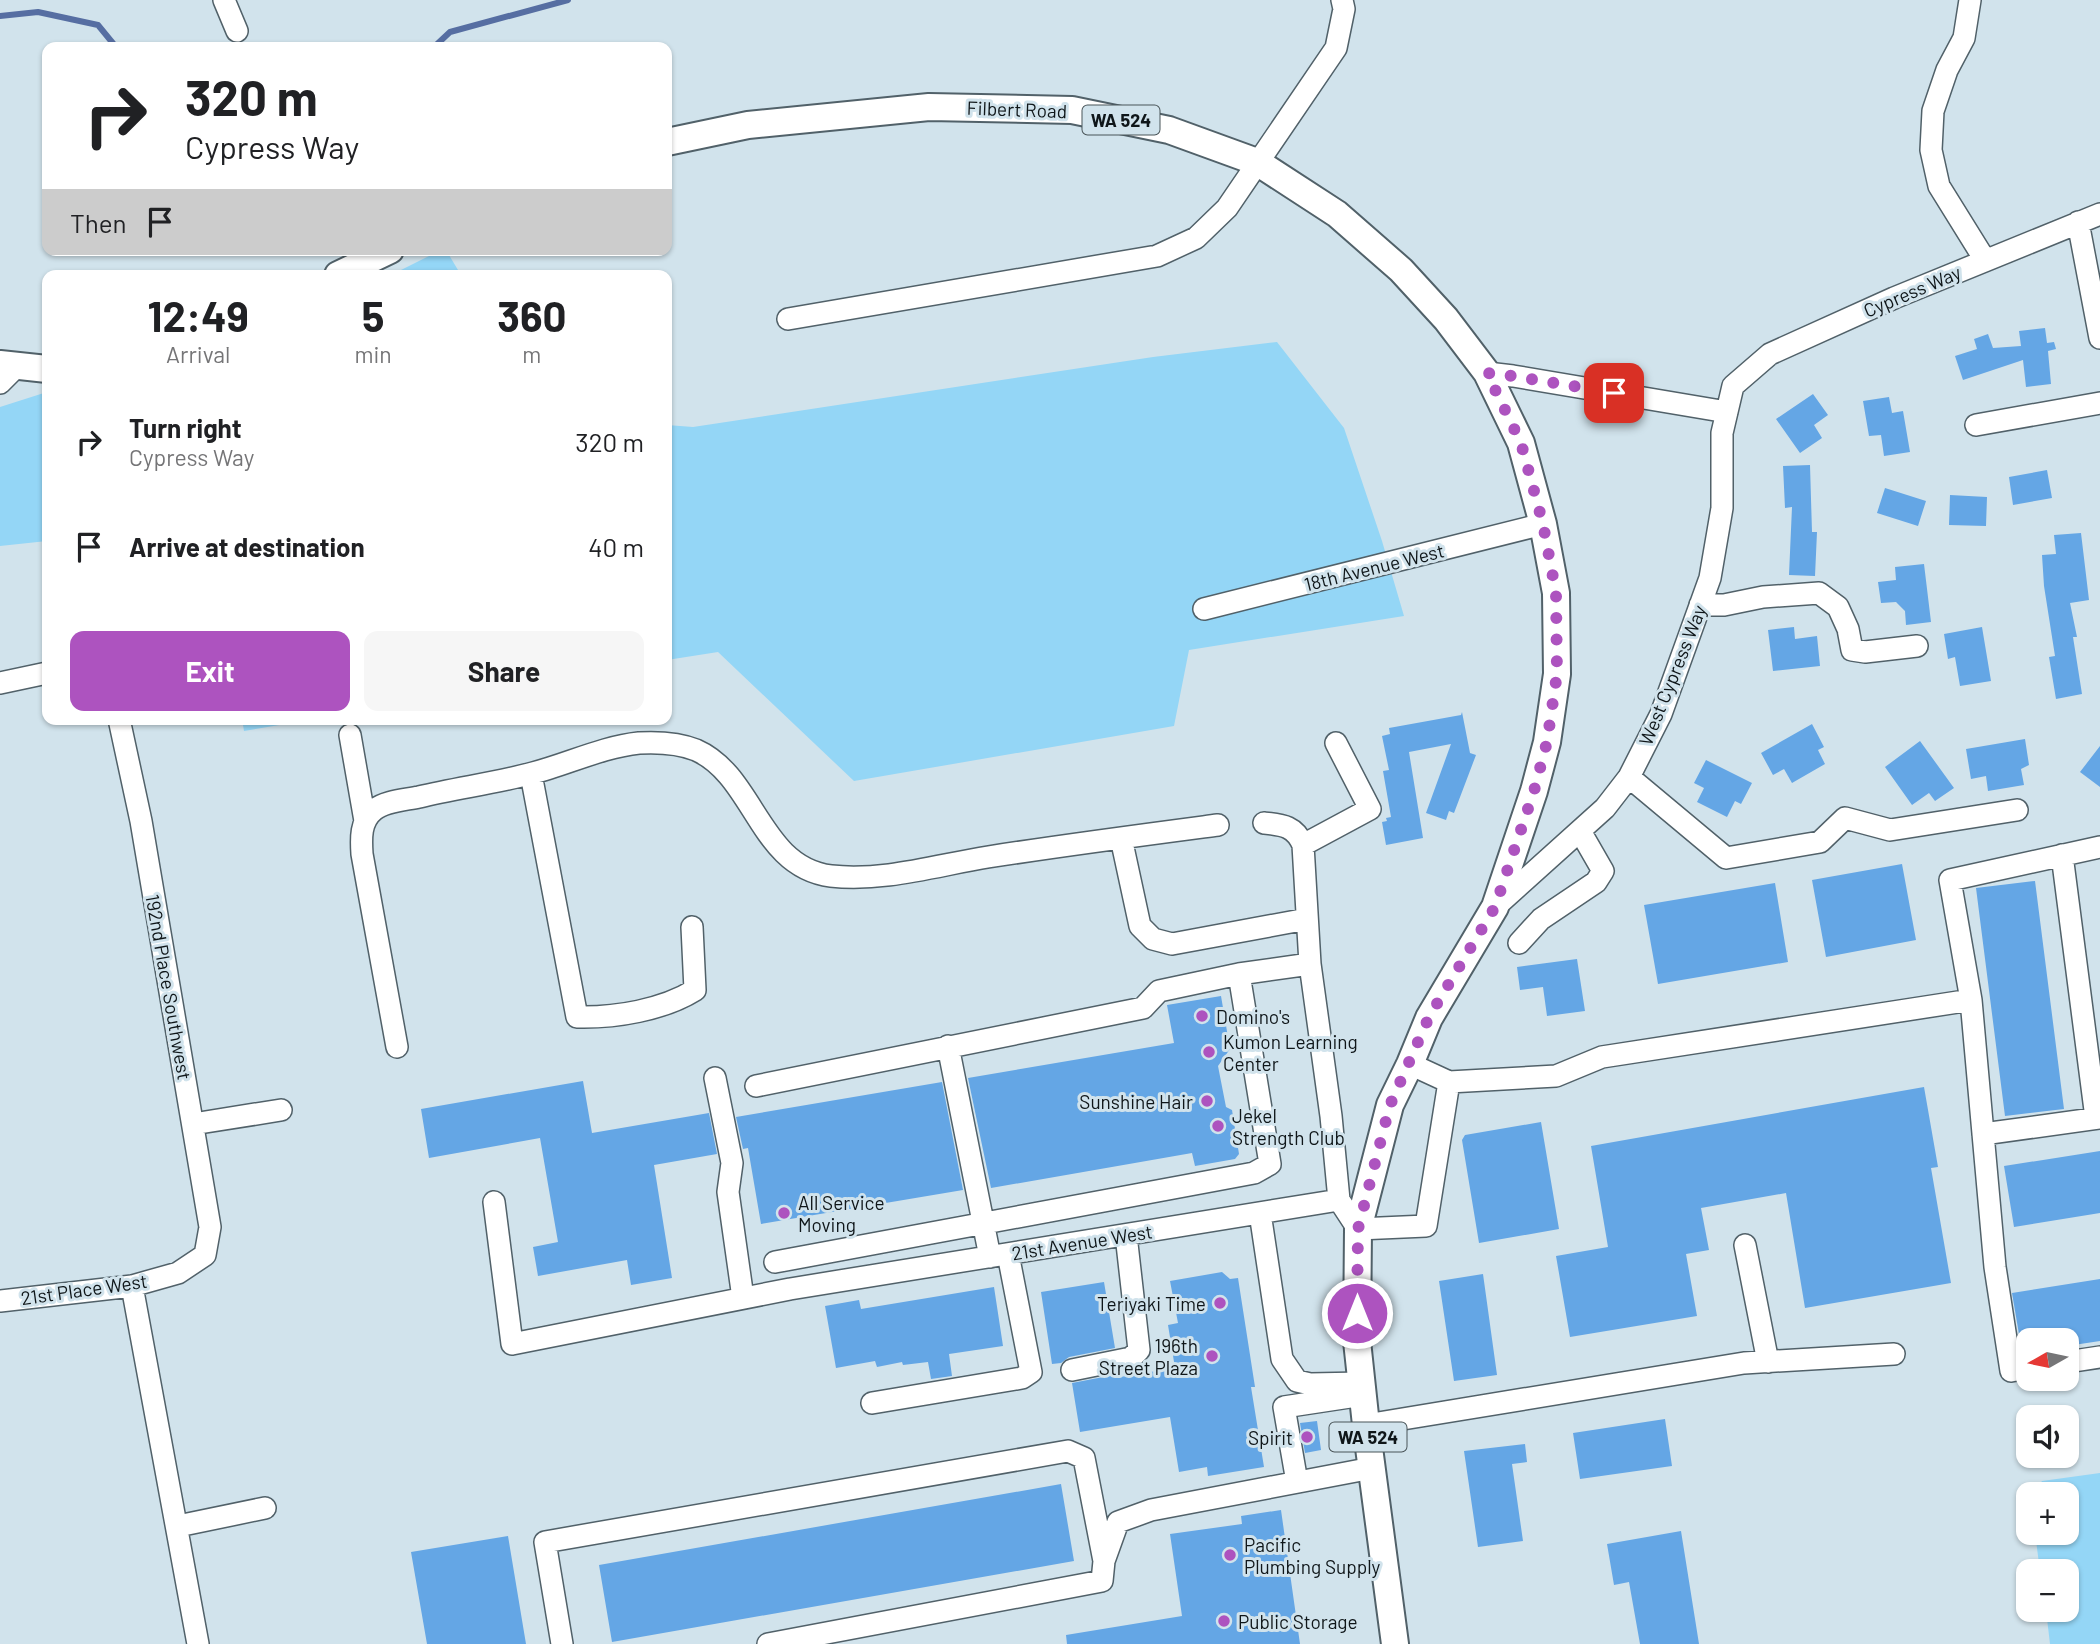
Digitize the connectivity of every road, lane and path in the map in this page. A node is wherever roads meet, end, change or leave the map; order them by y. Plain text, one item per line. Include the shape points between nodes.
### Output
1 (224, 0) edge
2 (1342, 0) edge
3 (1970, 0) edge
4 (237, 31) dead end
5 (672, 141) edge
6 (1257, 162) junction
7 (2100, 214) edge
8 (2078, 222) junction
9 (378, 256) edge
10 (1985, 260) junction
11 (348, 270) edge
12 (788, 319) dead end
13 (2100, 338) edge
14 (42, 369) edge
15 (6, 371) edge
16 (1487, 373) junction
17 (1733, 386) joint
18 (2100, 403) edge
19 (1727, 412) junction
20 (1976, 425) dead end
21 (1543, 524) junction
22 (1700, 605) junction
23 (1204, 609) dead end
24 (1917, 646) dead end
25 (42, 674) edge
26 (0, 682) edge
27 (120, 725) edge
28 (350, 736) dead end
29 (1336, 743) dead end
30 (531, 774) junction
31 (1629, 777) junction
32 (2018, 810) dead end
33 (365, 821) junction
34 (1264, 823) dead end
35 (1219, 825) dead end
36 (1580, 831) junction
37 (1121, 838) junction
38 (1303, 845) junction
39 (2100, 847) edge
40 (2062, 855) junction
41 (1495, 907) junction
42 (1307, 919) junction
43 (692, 927) dead end
44 (1519, 943) dead end
45 (1310, 964) junction
46 (1239, 974) junction
47 (1971, 1000) junction
48 (948, 1046) junction
49 (397, 1047) dead end
50 (1410, 1064) junction
51 (715, 1078) dead end
52 (1449, 1083) junction
53 (756, 1086) dead end
54 (281, 1110) dead end
55 (2098, 1118) edge
56 (193, 1124) junction
57 (1983, 1134) junction
58 (1193, 1184) junction
59 (1339, 1200) junction
60 (494, 1202) dead end
61 (1260, 1213) junction
62 (1200, 1223) junction
63 (982, 1224) junction
64 (1358, 1229) junction
65 (1126, 1235) junction
66 (1745, 1245) dead end
67 (205, 1255) joint
68 (999, 1255) junction
69 (775, 1262) dead end
70 (132, 1286) junction
71 (743, 1298) junction
72 (0, 1301) edge
73 (1894, 1354) dead end
74 (2100, 1357) edge
75 (2079, 1360) edge
76 (1768, 1362) junction
77 (1072, 1370) dead end
78 (2016, 1370) edge
79 (1362, 1389) junction
80 (872, 1403) dead end
81 (1366, 1425) junction
82 (1372, 1468) junction
83 (1297, 1482) junction
84 (265, 1508) dead end
85 (178, 1526) junction
86 (1104, 1561) junction
87 (198, 1644) edge
88 (562, 1644) edge
89 (768, 1644) edge
90 (1395, 1644) edge

1 - 4 street
2 - 6 street via 1336,48
3 - 10 street via 1964,38 1933,111 1931,150 1938,186
5 - 6 main road, Filbert Road / WA 524 via 748,125 929,107 1072,110 1169,130
6 - 12 street via 1227,208 1196,239 1157,256
6 - 16 main road, Filbert Road / WA 524 via 1337,214 1401,271
7 - 8 street, Cypress Way
8 - 10 street, Cypress Way
8 - 13 street
9 - 11 main road
10 - 17 street, Cypress Way via 1770,354
14 - 15 main road
16 - 19 street
16 - 21 main road, WA 524 via 1521,443
17 - 19 street, West Cypress Way
18 - 20 street
19 - 22 street, West Cypress Way via 1722,433 1722,508 1710,578
21 - 23 street, 18th Avenue West
21 - 41 main road, WA 524 via 1556,593 1557,674 1534,791
22 - 24 street via 1819,593 1838,607 1852,650
22 - 31 street, West Cypress Way via 1661,713
25 - 26 street
27 - 56 street, 192nd Place Southwest
28 - 33 street
29 - 38 street via 1370,809
30 - 33 street via 387,804
30 - 37 street via 624,745 657,742 697,751 715,762 740,791 789,858 831,876 882,875
30 - 43 street via 577,1017 643,1010 677,1001 695,990
31 - 32 street via 1726,858 1820,842 1845,818 1890,830
31 - 36 street, West Cypress Way
33 - 49 street via 362,854
34 - 38 street via 1282,825 1298,834
35 - 37 street
36 - 41 street, West Cypress Way
36 - 44 street via 1603,870 1596,882 1541,919
37 - 42 street via 1140,926 1153,939 1172,944
38 - 42 street
39 - 40 street
40 - 47 street via 1950,880
40 - 55 street
41 - 50 main road, WA 524 via 1429,1017
42 - 45 street
45 - 46 street
45 - 59 street
46 - 48 street via 1159,991 1143,1009
46 - 58 street via 1270,1164 1254,1172
47 - 52 street via 1602,1057 1556,1076
47 - 57 street
48 - 53 street
48 - 63 street
50 - 52 street
50 - 64 main road, WA 524 via 1390,1105
51 - 71 street via 732,1163 728,1192
52 - 64 street via 1426,1226
54 - 56 street
55 - 57 street
56 - 67 street, 192nd Place Southwest via 210,1227
57 - 78 street via 1995,1267 2011,1371
58 - 62 street
58 - 63 street
59 - 61 street, 21st Avenue West
59 - 64 street
60 - 71 street, 21st Avenue West via 512,1344
61 - 62 street, 21st Avenue West
61 - 79 street via 1282,1359 1297,1381
62 - 65 street, 21st Avenue West
63 - 68 street
63 - 69 street
64 - 79 main road, WA 524 via 1357,1341
65 - 68 street, 21st Avenue West
65 - 77 street via 1139,1350 1131,1358
66 - 76 street
67 - 70 street, 21st Place West via 178,1273
68 - 71 street, 21st Avenue West
68 - 80 street via 1031,1372 1022,1378
70 - 72 street, 21st Place West
70 - 85 street
73 - 76 street
74 - 75 street
76 - 81 street
79 - 81 main road, WA 524
79 - 83 street via 1284,1407
81 - 82 main road, WA 524
82 - 83 street
82 - 90 main road, WA 524
83 - 86 street via 1151,1510 1118,1522
84 - 85 street
85 - 87 street
86 - 88 street via 1084,1458 1068,1451 544,1542
86 - 89 street via 1102,1581

